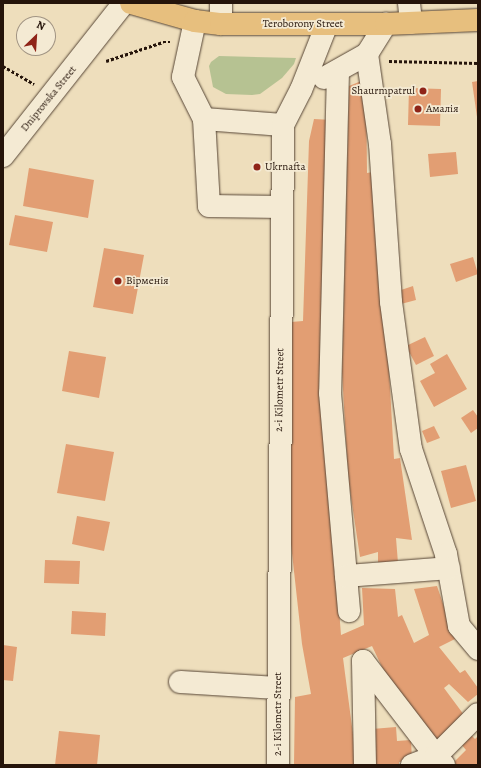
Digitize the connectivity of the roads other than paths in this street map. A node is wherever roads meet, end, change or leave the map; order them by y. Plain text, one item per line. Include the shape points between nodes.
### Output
1 (124, 3) edge
2 (132, 3) edge
3 (221, 13) edge
4 (410, 13) edge
5 (478, 20) edge
6 (195, 21) junction
7 (327, 24) junction
8 (386, 24) junction
9 (368, 51) junction
10 (338, 71) junction
11 (301, 90) junction
12 (204, 119) junction
13 (283, 124) junction
14 (3, 156) edge
15 (282, 206) junction
16 (449, 568) junction
17 (346, 576) junction
18 (349, 611) dead end
19 (478, 649) edge
20 (180, 682) dead end
21 (278, 688) junction
22 (478, 714) edge
23 (440, 761) edge
24 (278, 765) edge
25 (365, 765) edge
26 (412, 765) edge

1 - 14 street, Dniprovska Street
2 - 6 main road, Teroborony Street
3 - 6 main road, Teroborony Street
3 - 7 main road, Teroborony Street
4 - 5 main road, Teroborony Street
4 - 8 main road, Teroborony Street
6 - 12 street via 183,77
7 - 8 main road, Teroborony Street
7 - 11 street, 2-i Kilometr Street
8 - 9 street
9 - 10 street
9 - 16 street via 380,144 391,302 411,449
10 - 11 street
10 - 17 street via 330,393
11 - 13 street, 2-i Kilometr Street
12 - 13 street
12 - 15 street via 209,206
13 - 15 street, 2-i Kilometr Street
15 - 21 street, 2-i Kilometr Street
16 - 17 street
16 - 19 street via 459,626
17 - 18 street
20 - 21 street
21 - 24 street, 2-i Kilometr Street
22 - 23 street
23 - 25 street via 363,661
23 - 26 street

